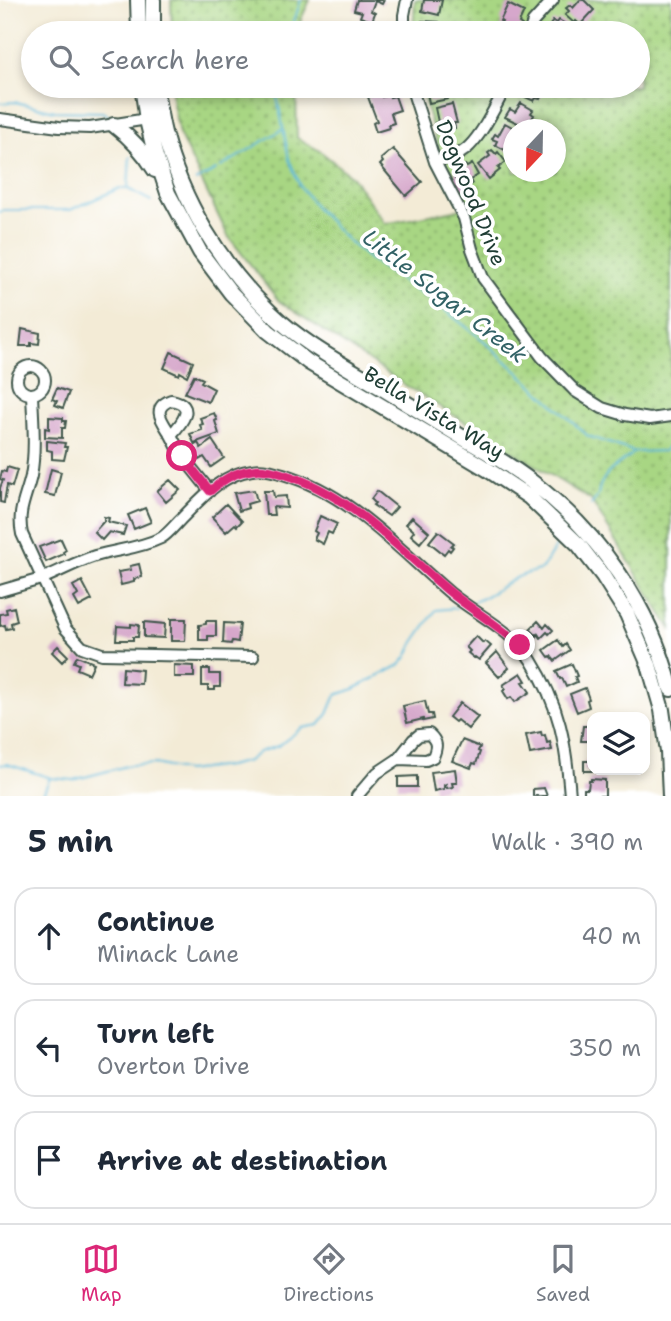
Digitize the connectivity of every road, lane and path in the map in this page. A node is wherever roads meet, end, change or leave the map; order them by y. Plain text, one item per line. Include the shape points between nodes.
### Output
1 (138, 0) edge
2 (152, 0) edge
3 (407, 0) edge
4 (553, 0) edge
5 (139, 21) edge
6 (152, 21) edge
7 (405, 21) edge
8 (534, 21) edge
9 (146, 98) edge
10 (155, 98) edge
11 (415, 98) edge
12 (499, 98) edge
13 (154, 118) junction
14 (0, 119) edge
15 (114, 125) junction
16 (435, 162) junction
17 (168, 193) junction
18 (32, 394) dead end
19 (671, 416) edge
20 (171, 435) dead end
21 (210, 491) junction
22 (41, 578) junction
23 (0, 591) edge
24 (253, 657) dead end
25 (671, 689) edge
26 (398, 759) dead end
27 (357, 796) edge
28 (570, 796) edge
29 (670, 796) edge

1 - 5 main road
2 - 6 main road
3 - 7 street
4 - 8 street
9 - 13 main road, Bella Vista Way
10 - 13 main road, Bella Vista Way
11 - 16 street, Dogwood Drive
12 - 16 street via 471,144 461,153
13 - 15 street
13 - 17 main road, Bella Vista Way via 155,154
13 - 25 main road, Bella Vista Way via 185,195 244,285 304,340 497,458 562,506 607,557 636,600
14 - 15 street via 59,127
15 - 17 main road via 148,159
16 - 19 street, Dogwood Drive via 464,218 483,278 542,357 575,391 603,408 650,419
17 - 29 main road, Bella Vista Way via 200,252 268,331 309,362 529,497 579,545 627,614 649,665 662,710
18 - 22 street via 31,475 19,520
20 - 21 street
21 - 22 street via 164,536
21 - 28 street via 226,478 255,469 294,478 330,494 507,634 530,658 549,691 561,724
22 - 23 street
22 - 24 street via 65,628 82,647 102,654
26 - 27 street via 377,773

